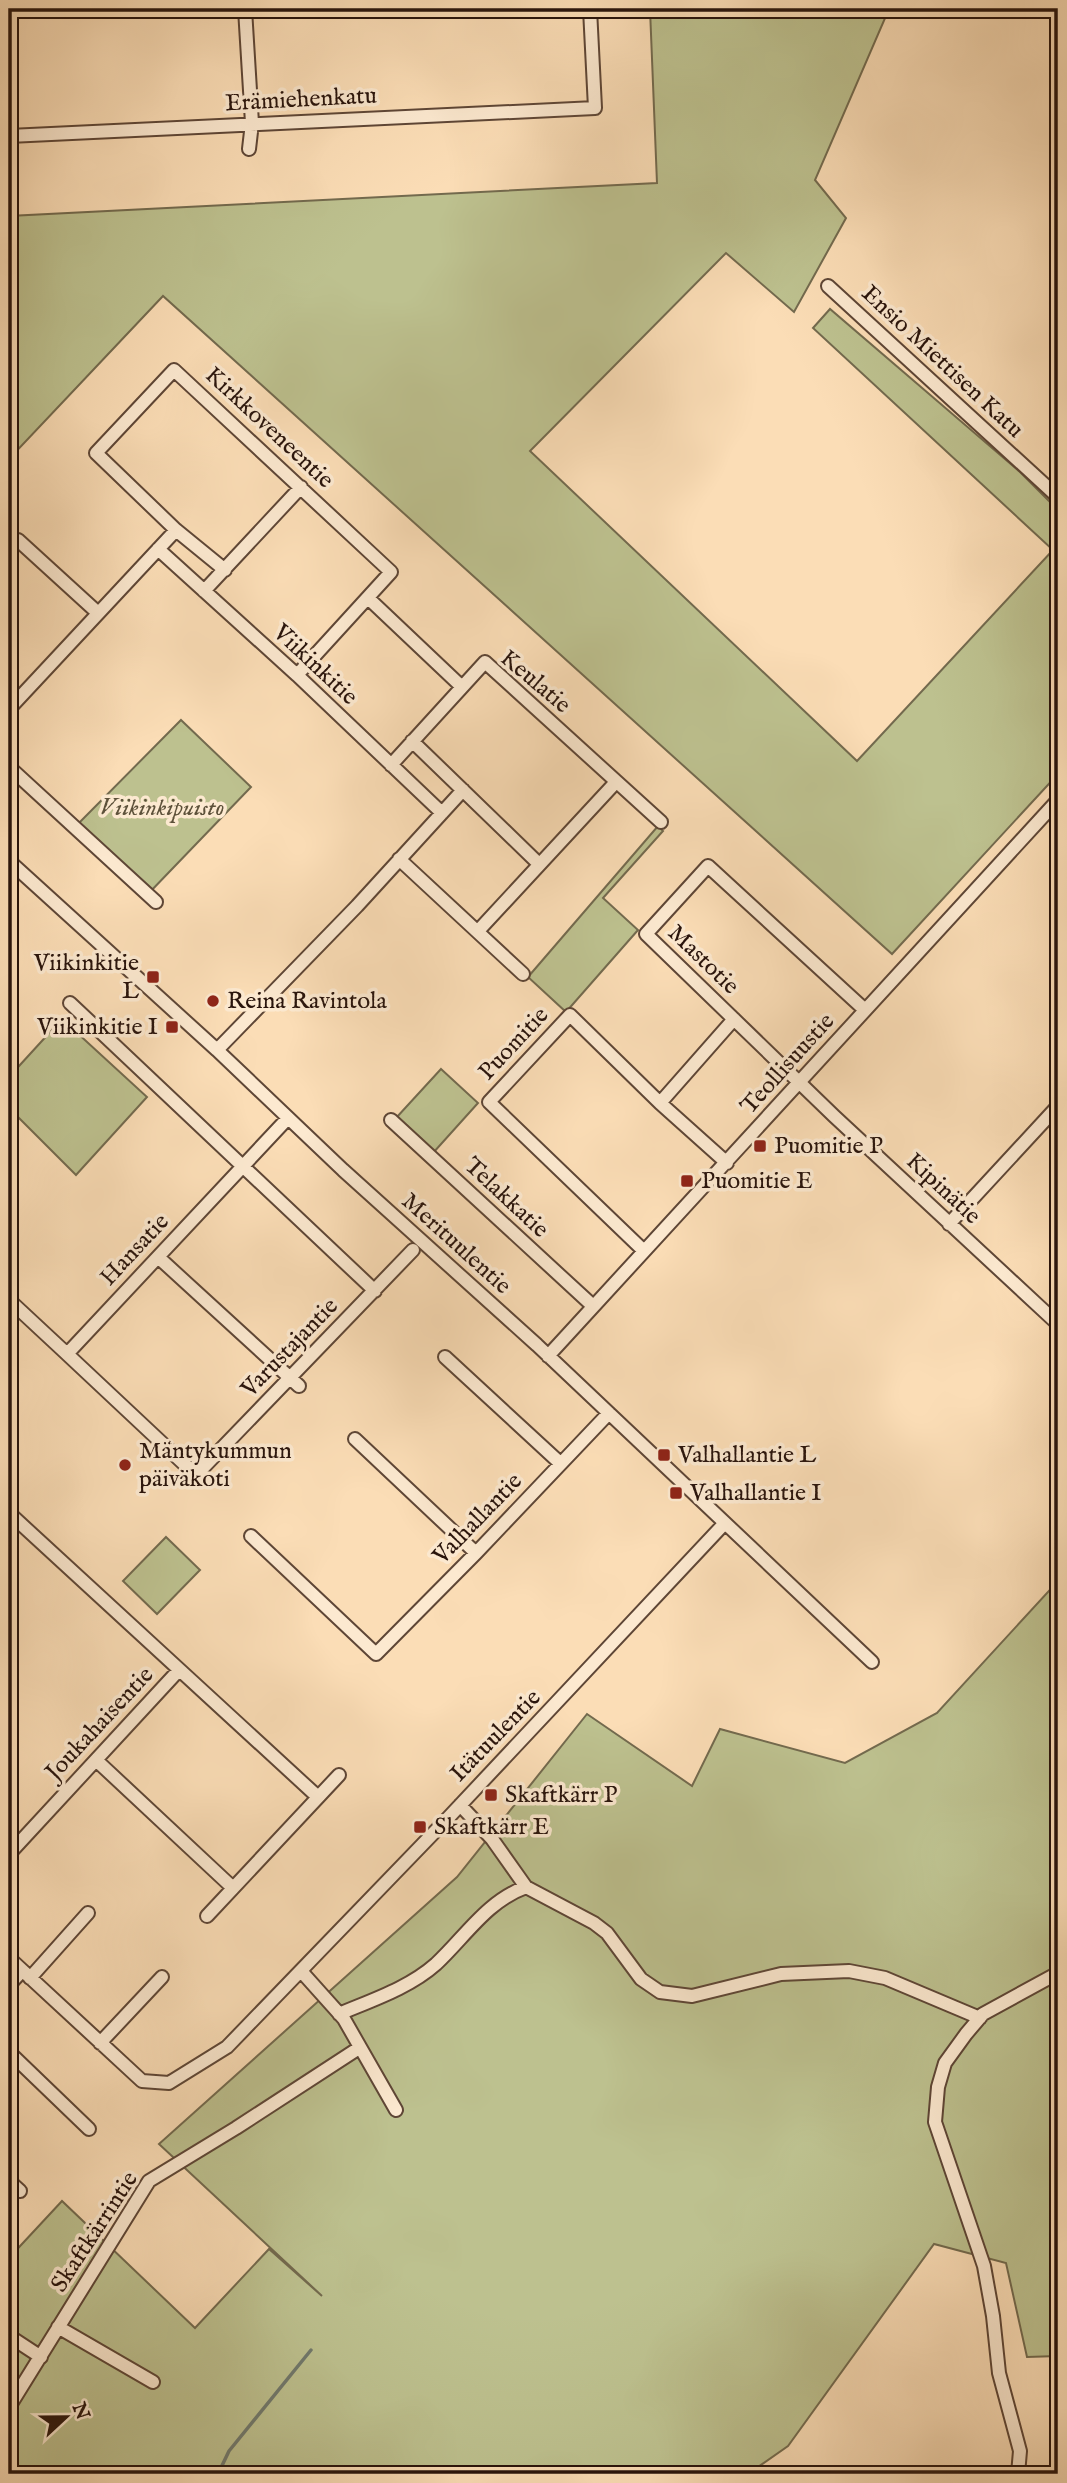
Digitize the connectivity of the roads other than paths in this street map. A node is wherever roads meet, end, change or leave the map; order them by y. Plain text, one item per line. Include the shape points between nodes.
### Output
1 (245, 9) edge
2 (590, 9) edge
3 (251, 123) junction
4 (9, 136) edge
5 (249, 149) dead end
6 (828, 286) dead end
7 (300, 487) junction
8 (1058, 497) edge
9 (176, 530) junction
10 (158, 549) junction
11 (9, 550) edge
12 (225, 570) junction
13 (204, 591) junction
14 (368, 598) junction
15 (98, 613) junction
16 (297, 675) junction
17 (462, 687) junction
18 (11, 701) edge
19 (412, 741) junction
20 (391, 765) junction
21 (9, 767) edge
22 (617, 782) junction
23 (463, 790) junction
24 (1058, 800) edge
25 (442, 813) junction
26 (661, 822) dead end
27 (399, 859) junction
28 (9, 861) edge
29 (539, 864) junction
30 (156, 902) dead end
31 (478, 931) junction
32 (523, 975) dead end
33 (70, 1003) dead end
34 (865, 1010) junction
35 (734, 1019) junction
36 (217, 1050) junction
37 (800, 1083) junction
38 (660, 1103) junction
39 (1058, 1106) edge
40 (288, 1118) junction
41 (391, 1120) dead end
42 (727, 1163) junction
43 (242, 1166) junction
44 (949, 1224) junction
45 (414, 1250) dead end
46 (644, 1251) junction
47 (158, 1257) junction
48 (375, 1291) junction
49 (9, 1300) edge
50 (593, 1307) junction
51 (1058, 1324) edge
52 (67, 1354) junction
53 (548, 1356) junction
54 (445, 1357) dead end
55 (295, 1382) junction
56 (609, 1413) junction
57 (355, 1439) dead end
58 (560, 1463) junction
59 (9, 1513) edge
60 (724, 1524) junction
61 (251, 1536) dead end
62 (476, 1553) junction
63 (872, 1662) dead end
64 (179, 1670) junction
65 (96, 1760) junction
66 (340, 1775) dead end
67 (318, 1797) junction
68 (460, 1805) junction
69 (9, 1854) edge
70 (526, 1887) junction
71 (233, 1888) junction
72 (88, 1913) dead end
73 (207, 1916) dead end
74 (9, 1958) edge
75 (301, 1971) junction
76 (1058, 1973) edge
77 (26, 1974) junction
78 (162, 1977) dead end
79 (9, 1985) edge
80 (339, 2014) junction
81 (980, 2018) junction
82 (100, 2043) junction
83 (359, 2048) junction
84 (9, 2052) edge
85 (396, 2110) dead end
86 (89, 2129) dead end
87 (9, 2181) edge
88 (20, 2191) dead end
89 (58, 2327) junction
90 (9, 2336) edge
91 (40, 2357) junction
92 (153, 2382) dead end
93 (9, 2407) edge
94 (1018, 2474) edge

1 - 3 street
2 - 3 street, Erämiehenkatu via 595,108
3 - 4 street, Erämiehenkatu
3 - 5 street
6 - 8 street, Ensio Miettisen Katu
7 - 9 street, Kirkkoveneentie via 174,370 96,453
7 - 12 street
7 - 14 street, Kirkkoveneentie via 391,572
9 - 10 street
9 - 12 street, Kirkkoveneentie
10 - 13 street, Viikinkitie
10 - 15 street
11 - 15 street via 18,540
12 - 13 street
13 - 16 street, Viikinkitie
14 - 16 street
14 - 17 street
15 - 18 street
16 - 20 street, Viikinkitie
17 - 19 street, Keulatie
17 - 22 street, Keulatie via 485,662
19 - 20 street, Keulatie
19 - 23 street
20 - 25 street, Viikinkitie
21 - 30 street
22 - 26 street, Keulatie
22 - 29 street
23 - 25 street
23 - 29 street
24 - 34 street, Teollisuustie
25 - 27 street
27 - 31 street
27 - 36 street
28 - 36 street, Merituulentie
29 - 31 street
31 - 32 street
33 - 43 street
34 - 35 street, Mastotie via 708,866 646,934
34 - 37 street, Teollisuustie
35 - 37 street, Mastotie
35 - 38 street
36 - 40 street, Merituulentie
37 - 42 street, Teollisuustie
37 - 44 street, Kipinätie
38 - 42 street, Puomitie
38 - 46 street, Puomitie via 569,1015 489,1102
39 - 44 street
40 - 43 street, Hansatie
40 - 53 street, Merituulentie
41 - 50 street, Telakkatie
42 - 46 street, Teollisuustie
43 - 47 street, Hansatie
43 - 48 street
44 - 51 street, Kipinätie
45 - 48 street, Varustajantie
46 - 50 street, Teollisuustie
47 - 52 street, Hansatie
47 - 55 street
48 - 55 street, Varustajantie
49 - 52 street
50 - 53 street, Teollisuustie
52 - 55 street, Varustajantie via 196,1475
53 - 56 street, Merituulentie
54 - 58 street
56 - 58 street, Valhallantie
56 - 60 street, Merituulentie
57 - 62 street
58 - 62 street, Valhallantie
59 - 64 street, Joukahaisentie
60 - 63 street, Merituulentie
60 - 68 street, Itätuulentie
61 - 62 street, Valhallantie via 376,1654
64 - 65 street, Joukahaisentie
64 - 67 street
65 - 69 street, Joukahaisentie
65 - 71 street
66 - 67 street
67 - 71 street
68 - 70 street via 492,1839
68 - 75 street, Itätuulentie
70 - 80 street via 498,1901 435,1965 410,1983
70 - 81 street via 607,1933 641,1979 660,1992 692,1996 781,1974 849,1971 885,1978
71 - 73 street
72 - 77 street
74 - 77 street
75 - 80 street
75 - 82 street, Itätuulentie via 227,2047 169,2082 142,2081
76 - 81 street
77 - 79 street
77 - 82 street
78 - 82 street
80 - 83 street
81 - 94 street via 946,2063 935,2122 984,2266 999,2373 1020,2451
83 - 85 street
83 - 89 street, Skaftkärrintie via 149,2181
84 - 86 street
87 - 88 street
89 - 91 street, Skaftkärrintie
89 - 92 street
90 - 91 street
91 - 93 street, Skaftkärrintie

